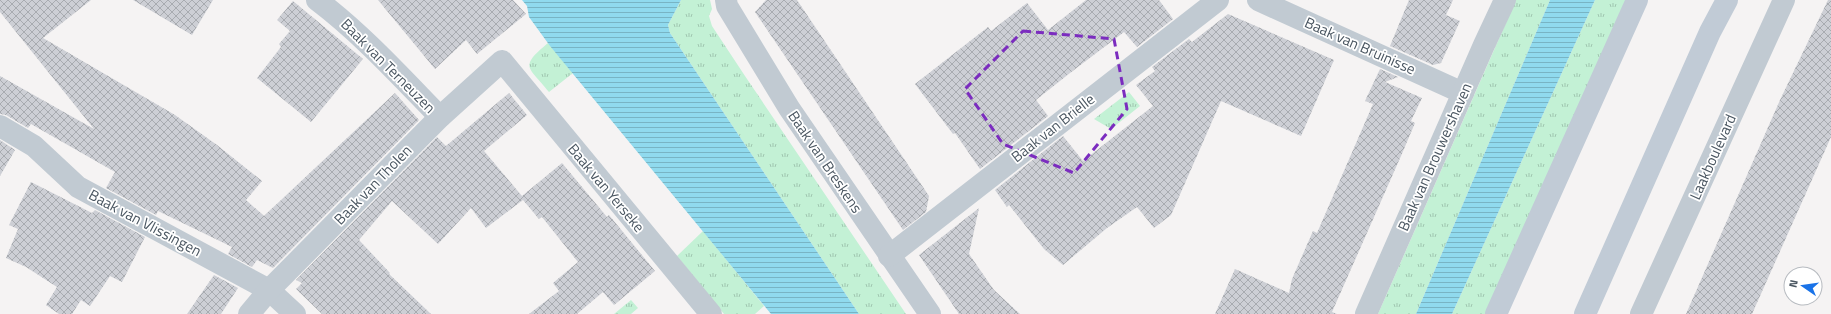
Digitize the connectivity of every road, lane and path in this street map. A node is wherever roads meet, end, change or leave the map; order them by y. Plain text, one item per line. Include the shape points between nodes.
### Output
1 (317, 0) edge
2 (1218, 0) edge
3 (1258, 0) edge
4 (1506, 0) edge
5 (1638, 0) edge
6 (1727, 0) edge
7 (1784, 0) edge
8 (729, 2) edge
9 (502, 61) joint
10 (1463, 93) junction
11 (440, 117) junction
12 (0, 126) edge
13 (889, 256) junction
14 (269, 290) junction
15 (249, 314) edge
16 (295, 314) edge
17 (710, 314) edge
18 (930, 314) edge
19 (1366, 314) edge
20 (1496, 314) edge
21 (1585, 314) edge
22 (1641, 314) edge

1 - 11 street, Baak van Terneuzen via 343,19
2 - 13 street, Baak van Brielle
3 - 10 street, Baak van Bruinisse
4 - 10 street, Baak van Brouwershaven
5 - 20 main road
6 - 21 main road via 1710,32
7 - 22 street, Laakboulevard
8 - 13 street, Baak van Breskens via 789,108
9 - 11 street, Baak van Tholen
9 - 17 street, Baak van Yerseke
10 - 19 street, Baak van Brouwershaven
11 - 14 street, Baak van Tholen
12 - 14 street, Baak van Vlissingen via 34,146 78,187
13 - 18 street, Baak van Breskens
14 - 15 street, Baak van Tholen
14 - 16 street, Baak van Vlissingen

